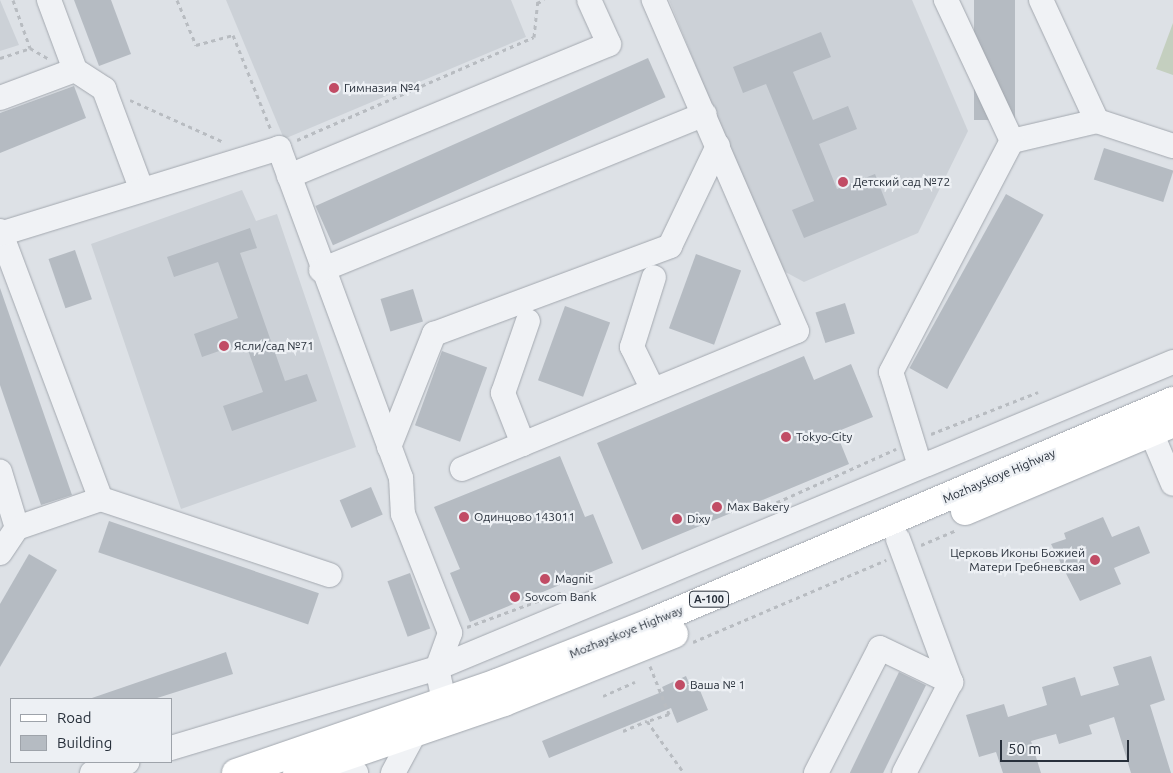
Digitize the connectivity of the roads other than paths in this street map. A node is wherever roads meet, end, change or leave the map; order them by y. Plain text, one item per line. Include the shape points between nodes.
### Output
1 (49, 0) edge
2 (588, 0) edge
3 (654, 0) edge
4 (946, 0) edge
5 (1041, 0) edge
6 (72, 71) junction
7 (0, 98) edge
8 (705, 114) junction
9 (1097, 121) junction
10 (1012, 141) junction
11 (718, 146) junction
12 (1173, 146) edge
13 (289, 176) junction
14 (141, 188) junction
15 (0, 233) edge
16 (321, 270) junction
17 (654, 277) dead end
18 (528, 321) dead end
19 (1173, 362) edge
20 (653, 390) junction
21 (1173, 401) edge
22 (1162, 428) edge
23 (522, 444) junction
24 (389, 447) junction
25 (920, 466) junction
26 (462, 469) dead end
27 (0, 472) edge
28 (1173, 484) edge
29 (101, 499) junction
30 (17, 528) junction
31 (901, 546) junction
32 (0, 553) edge
33 (330, 575) dead end
34 (437, 668) junction
35 (951, 682) junction
36 (444, 701) junction
37 (414, 734) junction
38 (172, 748) edge
39 (124, 763) edge
40 (309, 769) edge
41 (92, 773) edge
42 (236, 773) edge
43 (356, 773) edge
44 (393, 773) edge
45 (816, 773) edge
46 (904, 773) edge

1 - 6 street
2 - 13 street via 609,44
3 - 8 street
4 - 10 street
5 - 9 street
6 - 7 street
6 - 14 street via 104,90
8 - 11 street
8 - 16 street
9 - 10 street
9 - 12 street
10 - 25 street via 890,372
11 - 20 street via 797,331
11 - 24 street via 670,246 434,334
13 - 14 street via 275,138
13 - 16 street
14 - 15 street
15 - 29 street
16 - 24 street
17 - 20 street via 632,347
18 - 23 street via 503,392
19 - 25 street
20 - 23 street
21 - 36 main road, Mozhayskoye Highway / А-100 via 652,622
22 - 28 street
22 - 31 main road, Mozhayskoye Highway / А-100
23 - 26 street
24 - 34 street via 401,478 403,514 450,633
25 - 34 street
27 - 30 street
29 - 30 street
29 - 33 street
30 - 32 street
31 - 35 street
31 - 37 main road, Mozhayskoye Highway / А-100
34 - 36 street
34 - 38 street
35 - 45 street via 880,648
35 - 46 street
36 - 42 main road, Mozhayskoye Highway / А-100
37 - 40 main road, Mozhayskoye Highway / А-100
37 - 44 street
39 - 41 street
40 - 43 street

